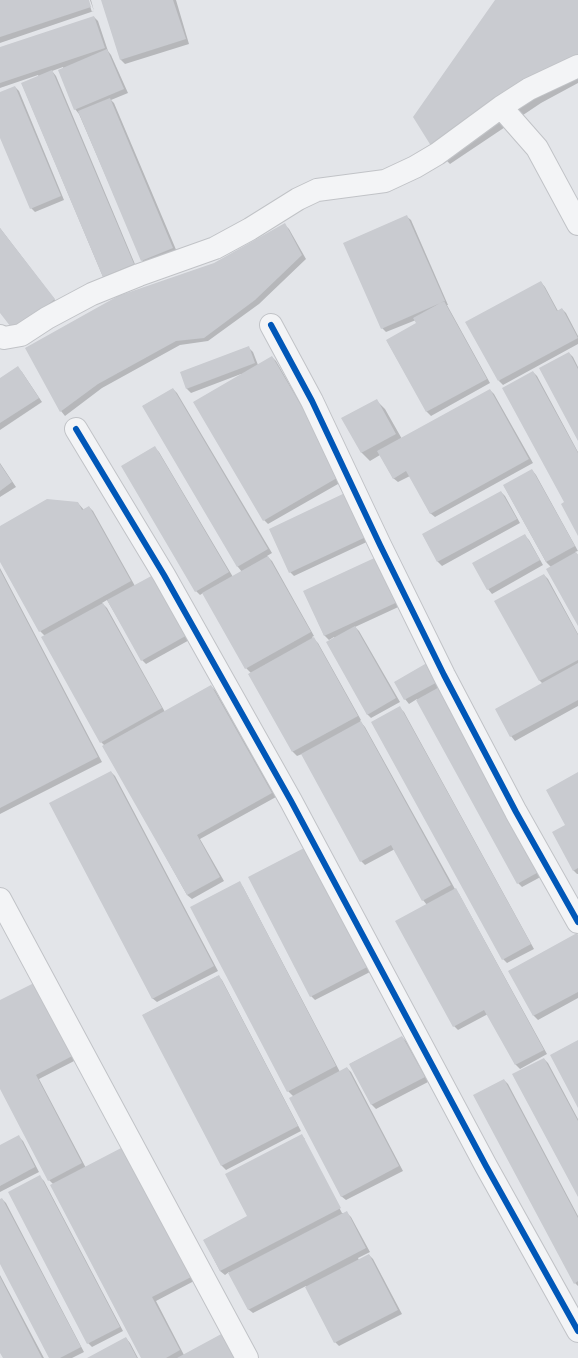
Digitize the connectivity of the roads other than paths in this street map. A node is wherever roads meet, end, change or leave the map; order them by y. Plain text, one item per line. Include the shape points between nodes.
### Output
1 (578, 66) edge
2 (501, 107) junction
3 (578, 224) edge
4 (271, 325) dead end
5 (0, 336) edge
6 (76, 428) dead end
7 (0, 900) edge
8 (578, 922) edge
9 (578, 1331) edge
10 (247, 1358) edge

1 - 2 street via 529,89
2 - 3 street via 537,148
2 - 5 street via 437,154 385,181 317,190 215,248 92,294 21,335 4,338
4 - 8 street via 312,401 444,675 516,812
6 - 9 street via 164,574 291,801 486,1166
7 - 10 street

